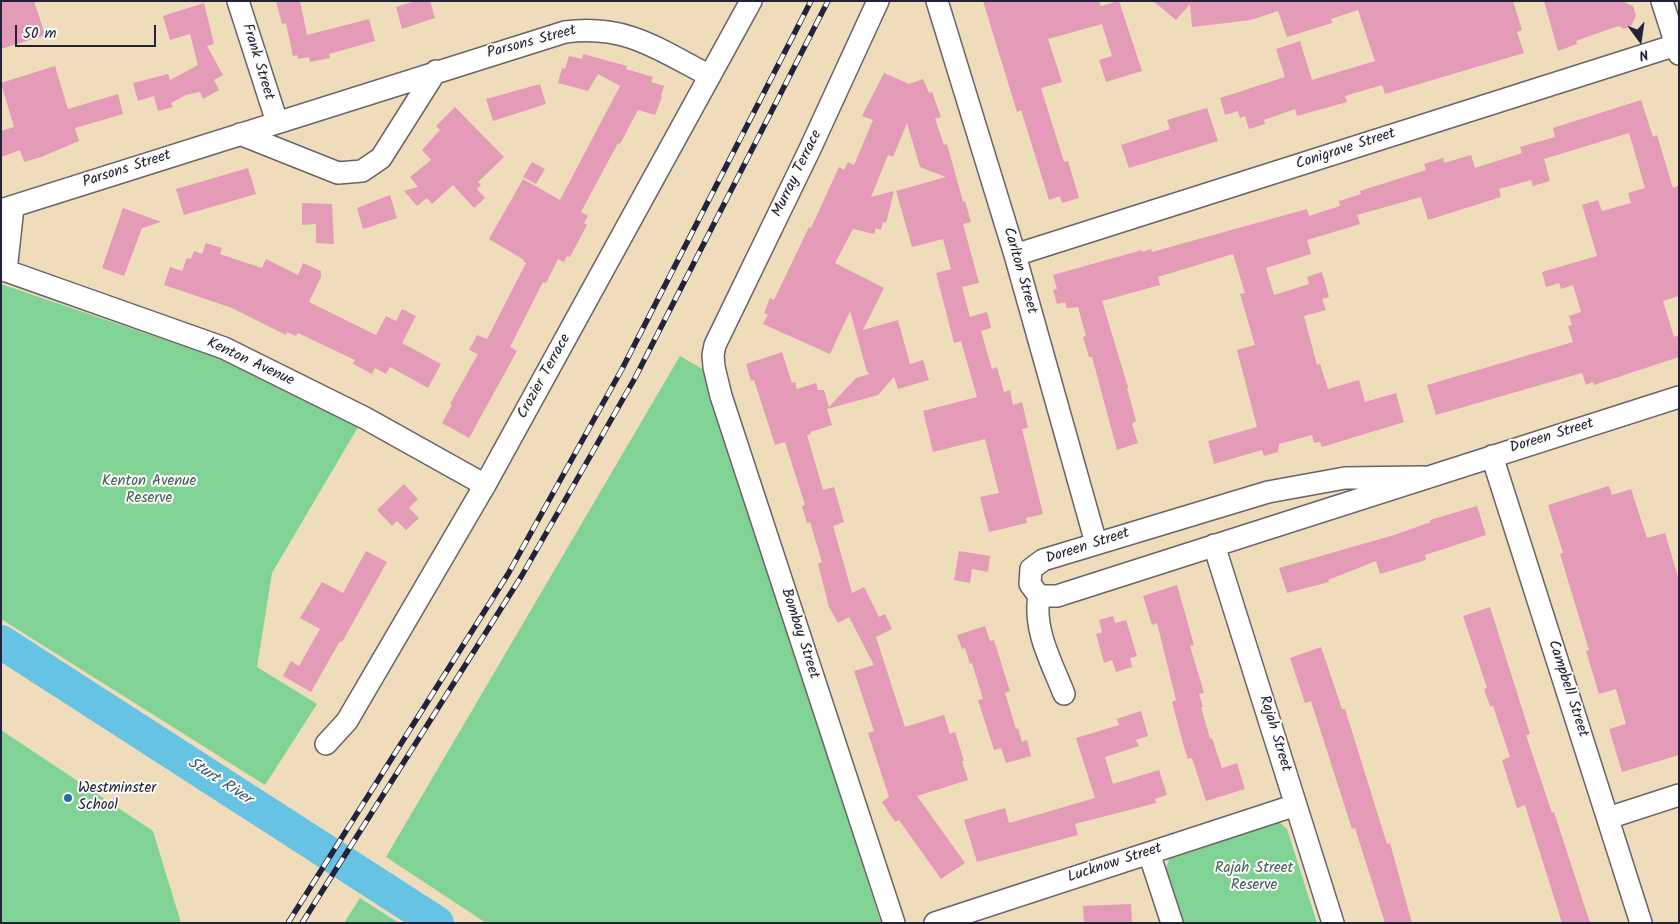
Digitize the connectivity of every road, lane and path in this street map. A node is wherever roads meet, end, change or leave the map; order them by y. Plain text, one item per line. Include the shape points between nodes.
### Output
1 (238, 1) edge
2 (751, 1) edge
3 (878, 1) edge
4 (937, 1) edge
5 (1662, 1) edge
6 (1677, 49) edge
7 (436, 72) junction
8 (710, 76) junction
9 (277, 122) junction
10 (240, 134) junction
11 (7, 209) edge
12 (1015, 255) junction
13 (4, 270) edge
14 (715, 345) joint
15 (1679, 397) edge
16 (1492, 456) junction
17 (1424, 477) junction
18 (486, 485) junction
19 (1096, 543) junction
20 (1214, 545) junction
21 (1039, 596) junction
22 (1064, 694) dead end
23 (326, 744) dead end
24 (1679, 795) edge
25 (1296, 805) junction
26 (1608, 818) junction
27 (1149, 853) junction
28 (894, 923) edge
29 (935, 923) edge
30 (1172, 923) edge
31 (1333, 923) edge
32 (1641, 923) edge

1 - 9 street, Frank Street
2 - 8 street, Crozier Terrace
3 - 14 street, Murray Terrace
4 - 12 street, Carlton Street
5 - 6 street
6 - 12 street, Conigrave Street
7 - 8 street, Parsons Street via 565,32 585,29 631,36
7 - 9 street, Parsons Street
7 - 10 street via 381,158 362,171 338,172
8 - 18 street, Crozier Terrace
9 - 10 street, Parsons Street
10 - 11 street, Parsons Street
11 - 13 street, Parsons Street
12 - 19 street, Carlton Street
13 - 18 street, Kenton Avenue via 224,348 365,418
14 - 28 street, Bombay Street via 712,355 721,396
15 - 16 street, Doreen Street
16 - 17 street, Doreen Street
16 - 26 street, Campbell Street
17 - 19 street, Doreen Street via 1346,478 1268,492
17 - 20 street, Doreen Street
18 - 23 street, Crozier Terrace via 347,721
19 - 21 street, Doreen Street via 1042,560 1031,569 1030,584
20 - 21 street, Doreen Street via 1057,596
20 - 25 street, Rajah Street
21 - 22 street via 1036,612 1039,628
24 - 26 street
25 - 27 street, Lucknow Street
25 - 31 street, Rajah Street
26 - 32 street, Campbell Street
27 - 29 street, Lucknow Street
27 - 30 street

